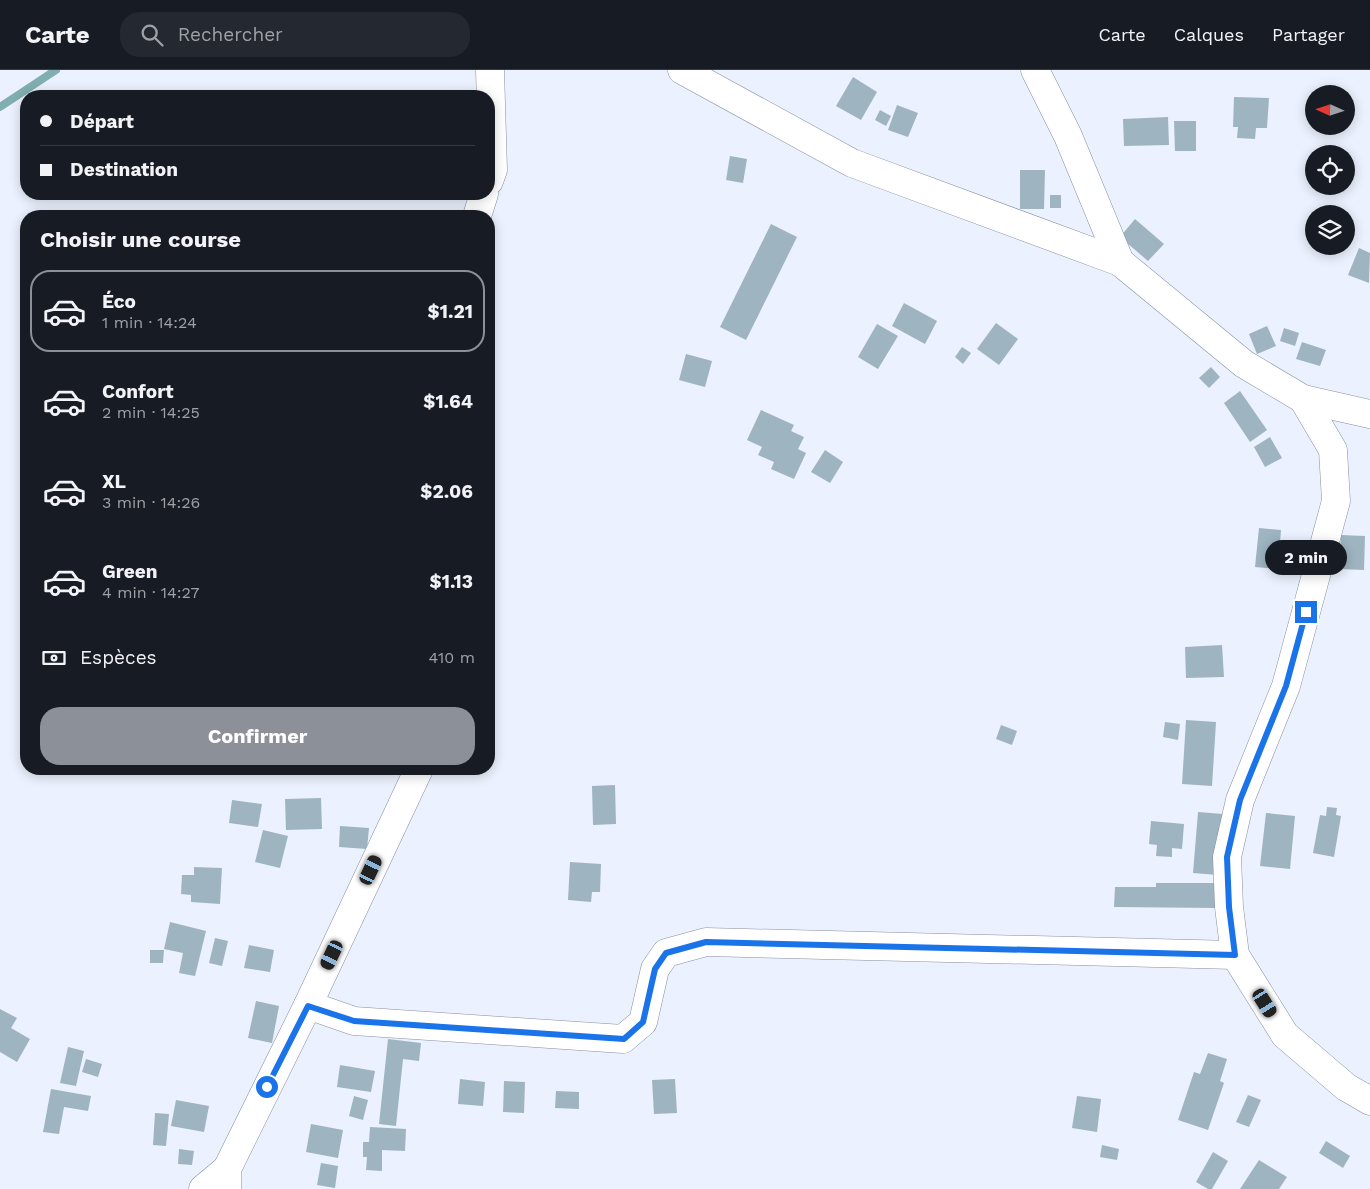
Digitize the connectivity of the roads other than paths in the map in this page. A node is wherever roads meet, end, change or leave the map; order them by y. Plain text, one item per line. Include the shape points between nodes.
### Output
1 (490, 70) edge
2 (682, 70) edge
3 (1035, 70) edge
4 (491, 90) edge
5 (1120, 262) junction
6 (1303, 399) junction
7 (1370, 414) edge
8 (416, 775) edge
9 (1235, 955) junction
10 (308, 1006) junction
11 (1370, 1101) edge
12 (227, 1179) edge
13 (203, 1189) edge

1 - 4 street
2 - 5 street via 852,164
3 - 5 street via 1068,136
5 - 6 street via 1244,364
6 - 7 street
6 - 9 street via 1333,450 1336,501 1286,686 1240,800 1227,857
8 - 10 street
9 - 10 street via 706,942 666,953 655,969 643,1022 624,1039 354,1021
9 - 11 street via 1285,1034 1346,1087
10 - 12 street
12 - 13 street

